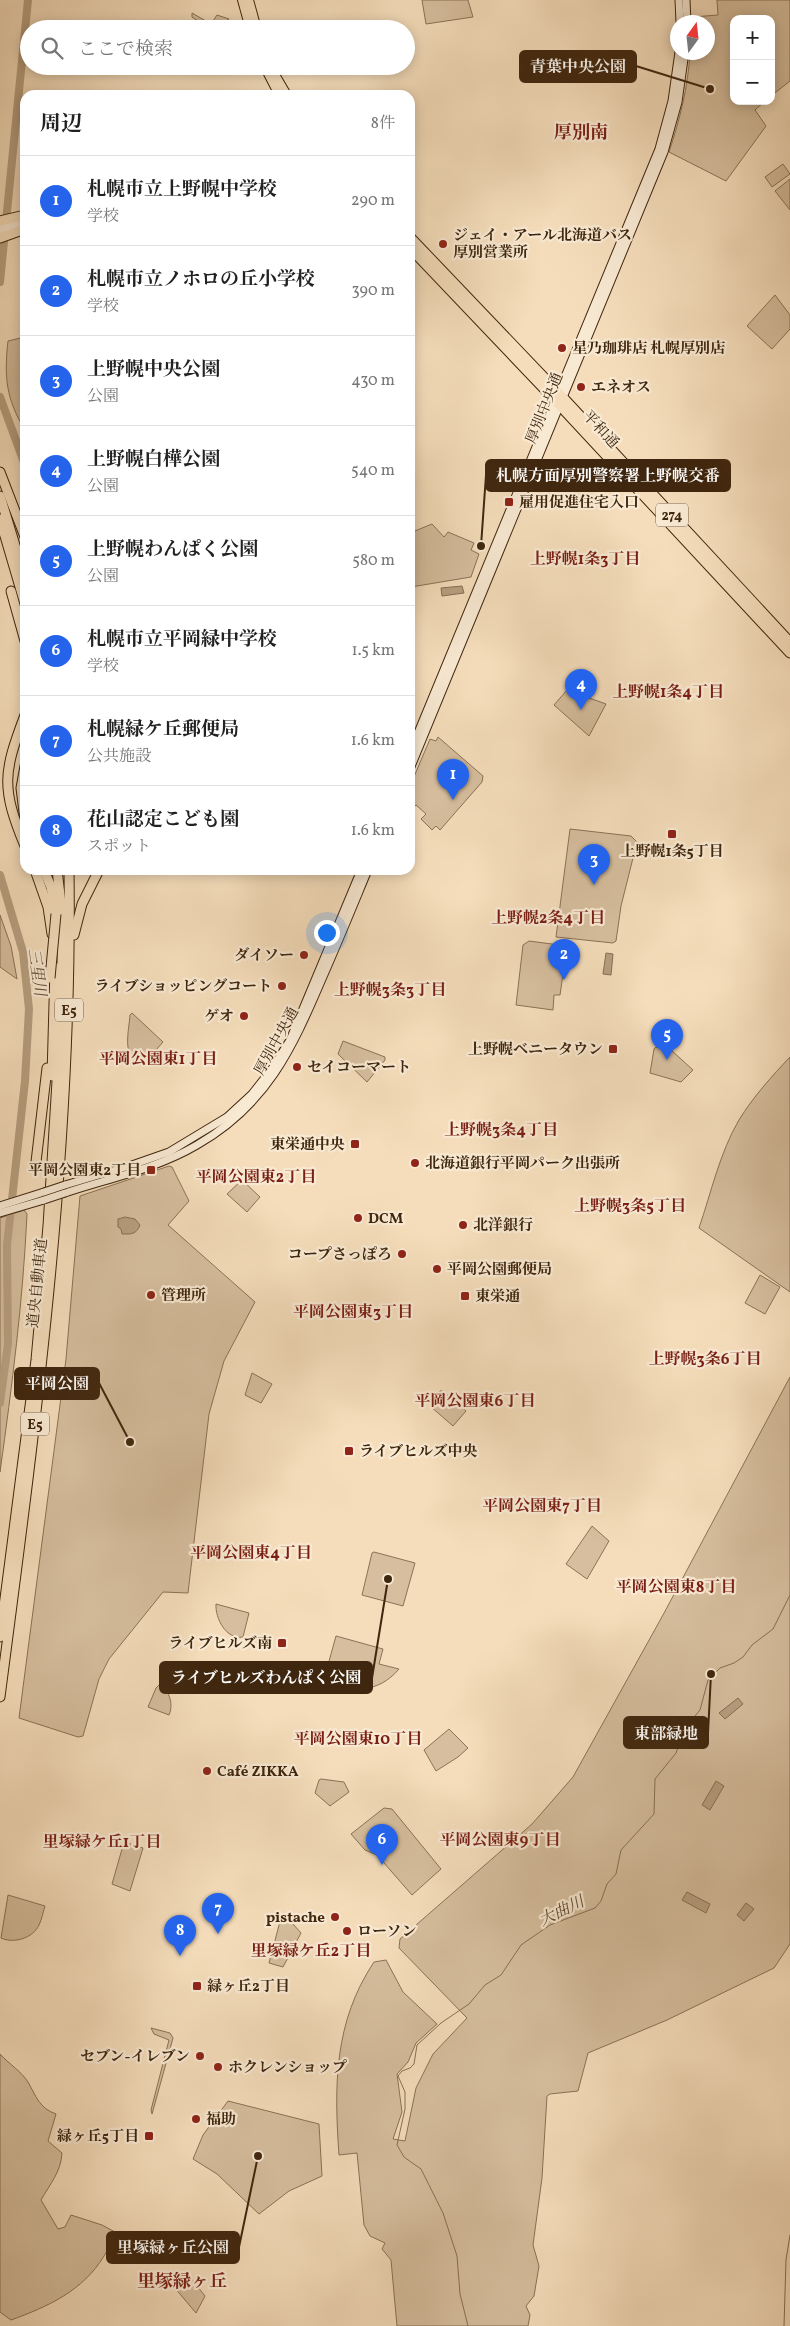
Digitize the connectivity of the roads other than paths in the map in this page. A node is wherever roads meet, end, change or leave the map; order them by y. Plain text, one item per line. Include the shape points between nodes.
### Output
1 (242, 0) edge
2 (249, 0) edge
3 (679, 0) edge
4 (686, 0) edge
5 (680, 15) edge
6 (687, 15) edge
7 (248, 20) edge
8 (255, 20) edge
9 (678, 60) edge
10 (684, 60) edge
11 (269, 75) edge
12 (275, 75) edge
13 (276, 90) edge
14 (283, 90) edge
15 (20, 216) edge
16 (20, 220) edge
17 (0, 221) edge
18 (0, 226) edge
19 (20, 226) edge
20 (0, 231) edge
21 (20, 231) edge
22 (0, 238) edge
23 (415, 242) edge
24 (415, 253) edge
25 (559, 399) junction
26 (0, 472) edge
27 (0, 496) edge
28 (0, 519) edge
29 (20, 524) edge
30 (20, 562) edge
31 (20, 587) edge
32 (11, 591) dead end
33 (20, 623) edge
34 (790, 642) edge
35 (790, 653) edge
36 (20, 730) edge
37 (415, 740) edge
38 (415, 757) edge
39 (20, 834) edge
40 (37, 875) edge
41 (46, 875) edge
42 (58, 875) edge
43 (69, 875) edge
44 (96, 875) edge
45 (359, 875) edge
46 (366, 875) edge
47 (69, 1021) junction
48 (53, 1146) junction
49 (36, 1162) dead end
50 (1, 1209) edge
51 (0, 1638) edge
52 (0, 1697) edge

1 - 7 main road
2 - 8 main road
3 - 5 main road
4 - 6 main road
9 - 25 main road, 厚別中央通 via 672,101 659,149
10 - 25 main road, 厚別中央通 via 678,102 664,152
11 - 13 main road
12 - 14 main road
15 - 17 highway
16 - 18 main road
19 - 20 main road
21 - 22 highway
23 - 25 highway, 平和通 / 274
24 - 25 highway, 平和通 / 274
25 - 34 highway, 平和通 / 274
25 - 35 highway, 平和通 / 274
25 - 37 main road, 厚別中央通
25 - 38 main road, 厚別中央通
26 - 29 highway
27 - 30 highway
28 - 31 highway
32 - 33 highway
36 - 39 highway via 7,783
40 - 48 highway via 48,907 55,962
41 - 49 highway, bridge via 56,914 46,1081
42 - 48 highway, 道央自動車道 / E5 via 62,912 62,1001
43 - 47 highway, 道央自動車道 / E5
44 - 47 highway via 76,925
45 - 50 main road, 厚別中央通, bridge via 290,1040 252,1094 227,1117 169,1152 21,1199
46 - 50 main road, 厚別中央通, bridge via 300,1031 260,1094 216,1134 188,1150 136,1172 19,1207
47 - 52 highway, 道央自動車道 / E5 via 44,1356
48 - 51 highway, 道央自動車道 / E5 via 36,1360

